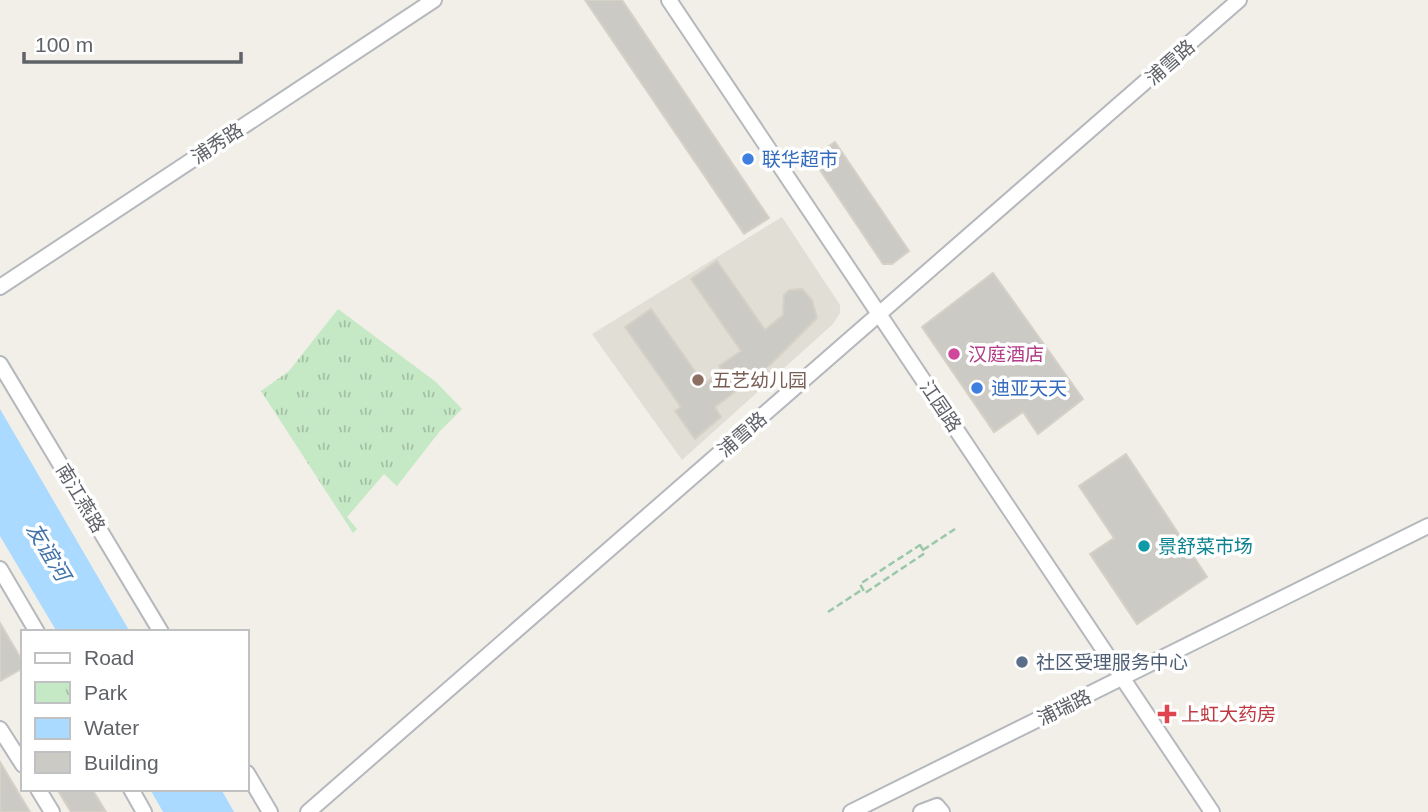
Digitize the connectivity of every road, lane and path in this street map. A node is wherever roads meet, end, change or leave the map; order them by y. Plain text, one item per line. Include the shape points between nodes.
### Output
1 (434, 0) edge
2 (669, 0) edge
3 (1239, 0) edge
4 (0, 287) edge
5 (879, 314) junction
6 (0, 364) edge
7 (1428, 526) edge
8 (955, 529) dead end
9 (923, 550) junction
10 (0, 569) edge
11 (863, 589) junction
12 (828, 612) dead end
13 (36, 630) edge
14 (161, 630) edge
15 (1123, 677) junction
16 (0, 729) edge
17 (21, 762) edge
18 (248, 775) edge
19 (39, 791) edge
20 (132, 791) edge
21 (52, 812) edge
22 (144, 812) edge
23 (270, 812) edge
24 (308, 812) edge
25 (850, 812) edge
26 (921, 812) edge
27 (942, 812) edge
28 (1212, 812) edge

1 - 4 street, 浦秀路
2 - 5 street, 江园路
3 - 5 street, 浦雪路
5 - 15 street, 江园路
5 - 24 street, 浦雪路
6 - 14 street, 南江燕路
7 - 15 street, 浦瑞路
8 - 9 path
9 - 11 path via 925,553 865,593
9 - 11 path via 920,545 860,584
10 - 13 street
11 - 12 path
15 - 25 street, 浦瑞路
15 - 28 street, 江园路
16 - 17 street
18 - 23 street
19 - 21 street
20 - 22 street
26 - 27 street via 937,806

